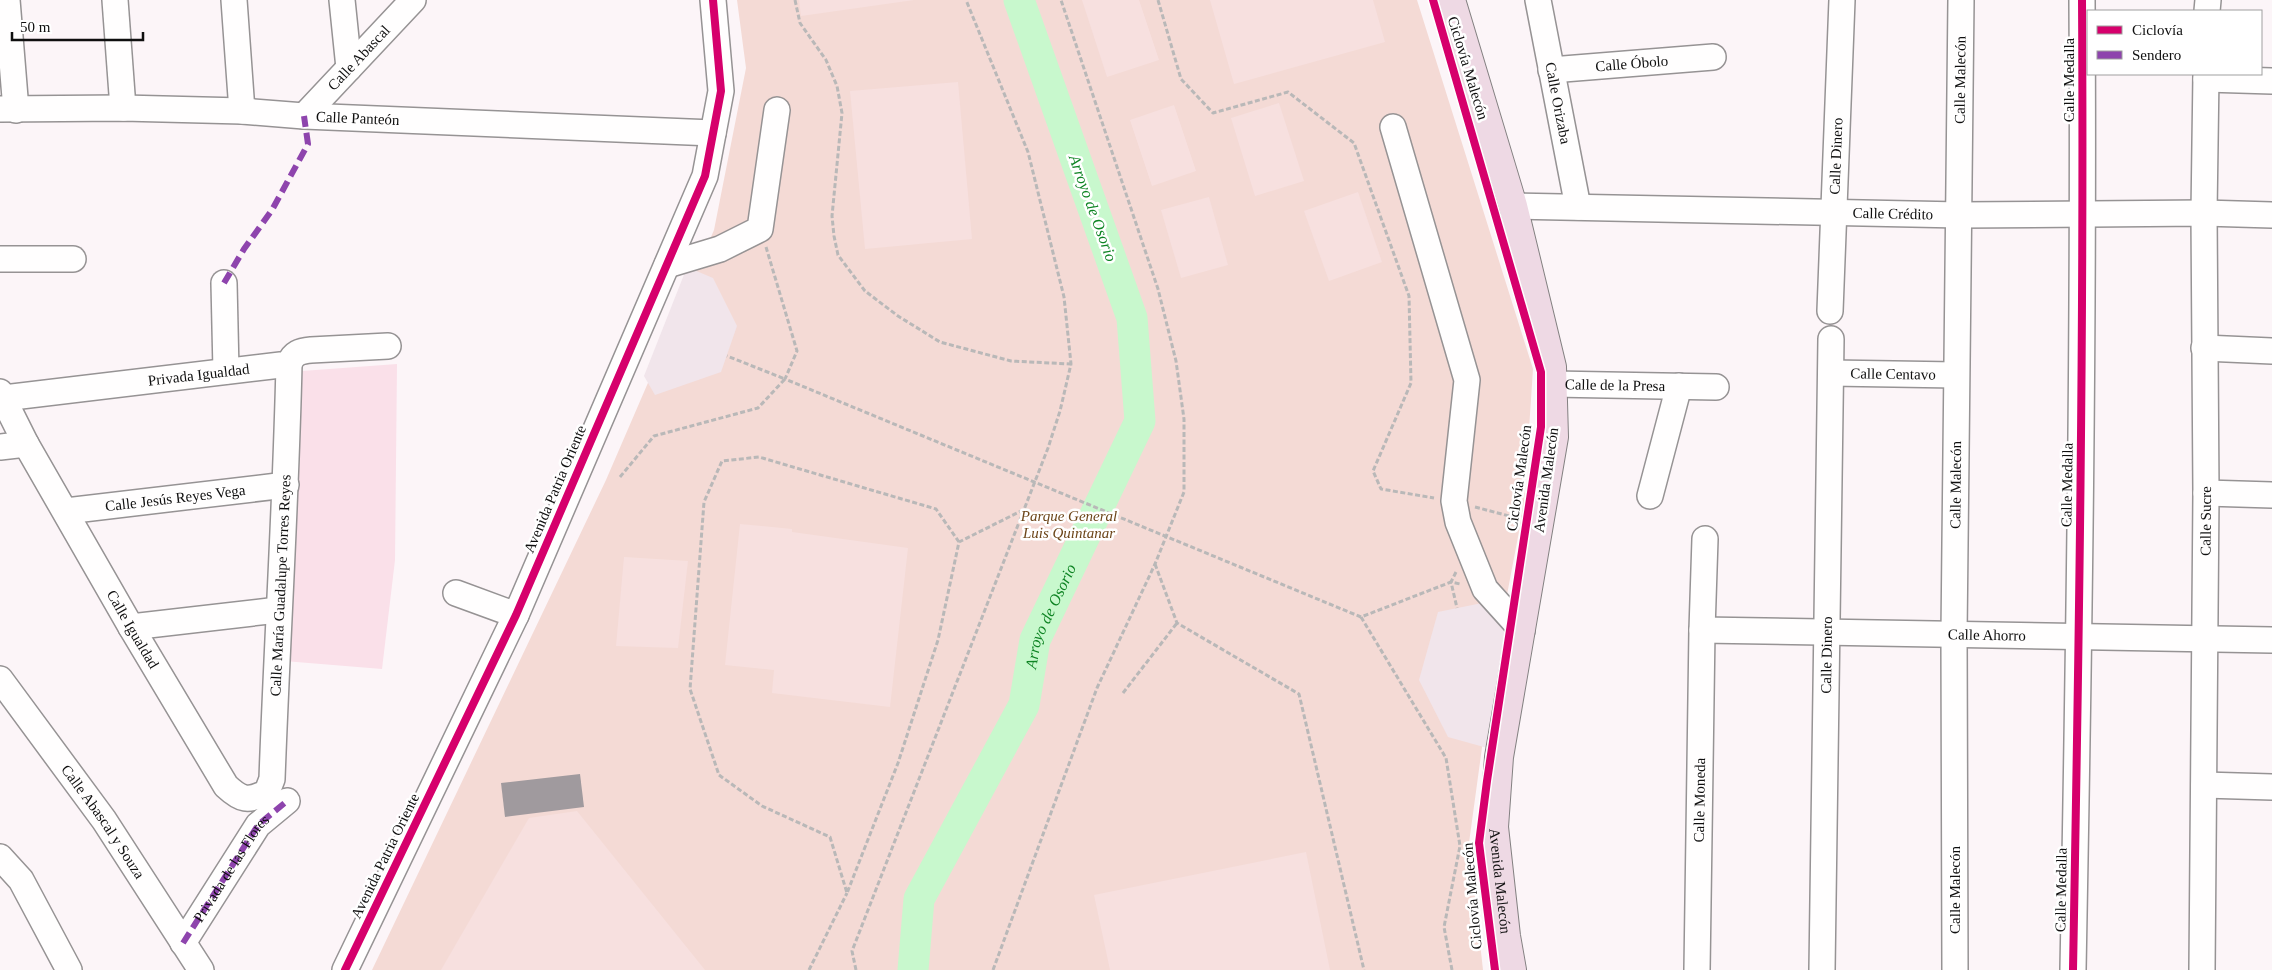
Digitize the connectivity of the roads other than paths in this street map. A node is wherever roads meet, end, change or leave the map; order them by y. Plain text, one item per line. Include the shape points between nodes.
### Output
1 (7, 0) edge
2 (115, 0) edge
3 (234, 0) edge
4 (342, 0) edge
5 (413, 0) edge
6 (713, 0) edge
7 (1451, 0) edge
8 (1538, 0) edge
9 (1842, 0) edge
10 (1961, 0) edge
11 (2082, 0) edge
12 (1713, 57) dead end
13 (349, 68) junction
14 (1551, 70) junction
15 (2206, 77) edge
16 (2272, 82) edge
17 (123, 108) junction
18 (8, 110) edge
19 (777, 110) dead end
20 (242, 111) junction
21 (304, 116) junction
22 (1393, 128) dead end
23 (713, 133) junction
24 (1513, 206) junction
25 (1578, 207) junction
26 (1833, 212) junction
27 (2204, 213) junction
28 (2083, 214) junction
29 (1960, 215) junction
30 (2272, 215) edge
31 (0, 259) edge
32 (73, 259) dead end
33 (667, 265) junction
34 (224, 283) dead end
35 (1830, 311) dead end
36 (1831, 339) dead end
37 (388, 346) dead end
38 (2204, 348) junction
39 (2272, 351) edge
40 (289, 364) junction
41 (226, 371) junction
42 (1831, 373) junction
43 (1956, 375) junction
44 (1553, 384) junction
45 (1679, 386) junction
46 (1716, 386) dead end
47 (2, 395) edge
48 (26, 444) junction
49 (0, 447) edge
50 (286, 485) junction
51 (2206, 493) junction
52 (2272, 495) edge
53 (1650, 496) dead end
54 (66, 511) junction
55 (1705, 539) dead end
56 (456, 593) dead end
57 (278, 610) junction
58 (516, 615) junction
59 (131, 627) junction
60 (1522, 630) junction
61 (1702, 630) junction
62 (1828, 633) junction
63 (1954, 634) junction
64 (2079, 636) junction
65 (2205, 639) junction
66 (2272, 640) edge
67 (0, 679) edge
68 (2204, 785) junction
69 (2272, 787) edge
70 (254, 799) joint
71 (288, 801) dead end
72 (0, 857) edge
73 (183, 943) junction
74 (69, 970) edge
75 (201, 970) edge
76 (345, 970) edge
77 (1512, 970) edge
78 (1696, 970) edge
79 (1822, 970) edge
80 (1955, 970) edge
81 (2073, 970) edge
82 (2202, 970) edge

1 - 18 street
2 - 17 street
3 - 20 street
4 - 13 street
5 - 13 street, Calle Abascal
6 - 23 street, Avenida Patria Oriente via 722,91
7 - 24 main road, Avenida Malecón
8 - 14 street, Calle Orizaba
9 - 26 street, Calle Dinero
10 - 29 street, Calle Malecón
11 - 28 street, Calle Medalla
12 - 14 street, Calle Óbolo
13 - 21 street, Calle Abascal
14 - 25 street, Calle Orizaba
15 - 16 street
15 - 27 street, Calle Sucre
17 - 18 street, Calle Panteón
17 - 20 street, Calle Panteón
19 - 33 street via 760,229 720,249
20 - 21 street, Calle Panteón
21 - 23 street, Calle Panteón
22 - 60 street via 1467,380 1454,501 1468,550 1485,589
23 - 33 street, Avenida Patria Oriente via 705,176
24 - 25 street, Calle Crédito
24 - 44 main road, Avenida Malecón via 1552,367
25 - 26 street, Calle Crédito
26 - 29 street, Calle Crédito
26 - 35 street, Calle Dinero
27 - 28 street, Calle Crédito
27 - 30 street, Calle Crédito
27 - 38 street, Calle Sucre
28 - 29 street, Calle Crédito
28 - 64 street, Calle Medalla
29 - 43 street, Calle Malecón
31 - 32 street
33 - 58 street, Avenida Patria Oriente
34 - 41 street
36 - 42 street, Calle Dinero
37 - 40 street, Privada Igualdad via 298,352
38 - 39 street
38 - 51 street, Calle Sucre
40 - 41 street, Privada Igualdad
40 - 50 street, Calle María Guadalupe Torres Reyes
41 - 47 street, Privada Igualdad
42 - 43 street, Calle Centavo
42 - 62 street, Calle Dinero
43 - 63 street, Calle Malecón
44 - 45 street, Calle de la Presa
44 - 60 main road, Avenida Malecón via 1554,437
45 - 46 street, Calle de la Presa
45 - 53 street
47 - 48 street, Calle Igualdad
48 - 49 street
48 - 54 street, Calle Igualdad
50 - 54 street, Calle Jesús Reyes Vega
50 - 57 street, Calle María Guadalupe Torres Reyes
51 - 52 street
51 - 65 street, Calle Sucre
54 - 59 street, Calle Igualdad
55 - 61 street, Calle Moneda
56 - 58 street
57 - 59 street
57 - 70 street, Calle María Guadalupe Torres Reyes via 272,779 267,792
58 - 76 street, Avenida Patria Oriente
59 - 70 street, Calle Igualdad via 226,786 238,797
60 - 77 main road, Avenida Malecón via 1499,757 1494,827
61 - 62 street, Calle Ahorro
61 - 78 street, Calle Moneda
62 - 63 street, Calle Ahorro
62 - 79 street, Calle Dinero
63 - 64 street, Calle Ahorro
63 - 80 street, Calle Malecón
64 - 65 street, Calle Ahorro
64 - 81 street, Calle Medalla
65 - 66 street, Calle Ahorro
65 - 68 street, Calle Sucre
67 - 73 street, Calle Abascal y Souza via 104,820
68 - 69 street
68 - 82 street, Calle Sucre
71 - 73 street, Privada de las Flores via 258,825
72 - 74 street via 21,880
73 - 75 street, Calle Abascal y Souza

